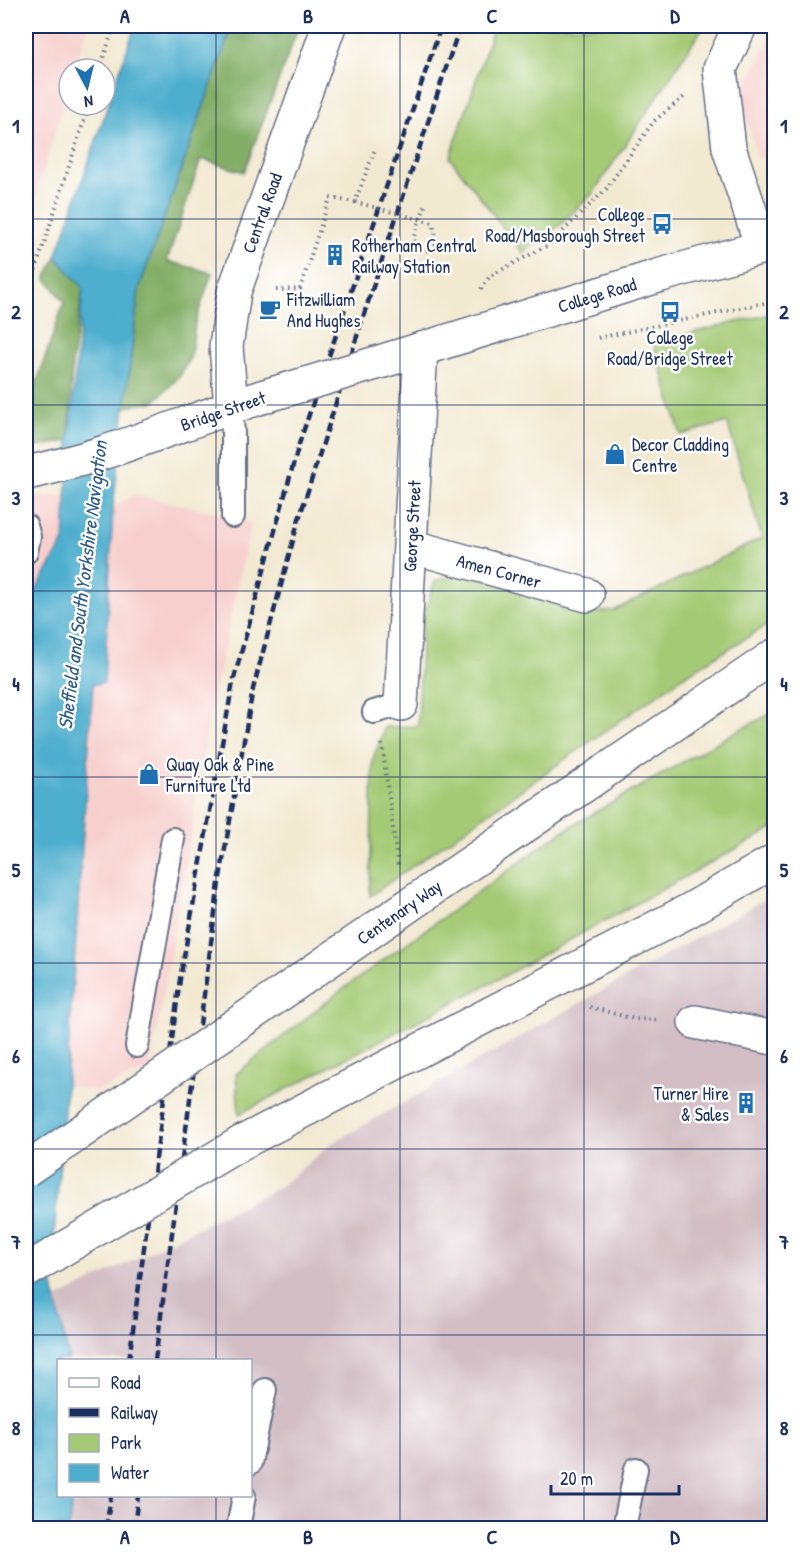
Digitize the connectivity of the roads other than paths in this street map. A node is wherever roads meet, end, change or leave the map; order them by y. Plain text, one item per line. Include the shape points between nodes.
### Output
1 (329, 26) edge
2 (740, 26) edge
3 (768, 246) edge
4 (434, 345) junction
5 (231, 407) junction
6 (33, 472) edge
7 (233, 516) dead end
8 (26, 526) edge
9 (411, 546) junction
10 (26, 552) edge
11 (587, 595) dead end
12 (774, 656) edge
13 (388, 708) road end
14 (173, 839) dead end
15 (774, 861) edge
16 (695, 1022) road end
17 (774, 1038) edge
18 (137, 1047) dead end
19 (26, 1170) edge
20 (26, 1271) edge
21 (265, 1390) dead end
22 (252, 1453) edge
23 (636, 1469) dead end
24 (244, 1497) edge
25 (238, 1528) edge
26 (624, 1528) edge

1 - 5 street, Central Road via 234,292 226,346
2 - 3 street via 720,69 729,148
3 - 4 street, College Road
4 - 5 street, Bridge Street, bridge
4 - 9 street, George Street
5 - 6 street, Bridge Street via 143,441
5 - 7 lane
8 - 10 lane
9 - 11 street, Amen Corner
9 - 13 street, George Street
12 - 19 street, Centenary Way, bridge
14 - 18 lane
15 - 20 street, bridge via 678,916 241,1143
16 - 17 street
21 - 22 lane
23 - 26 lane
24 - 25 lane

